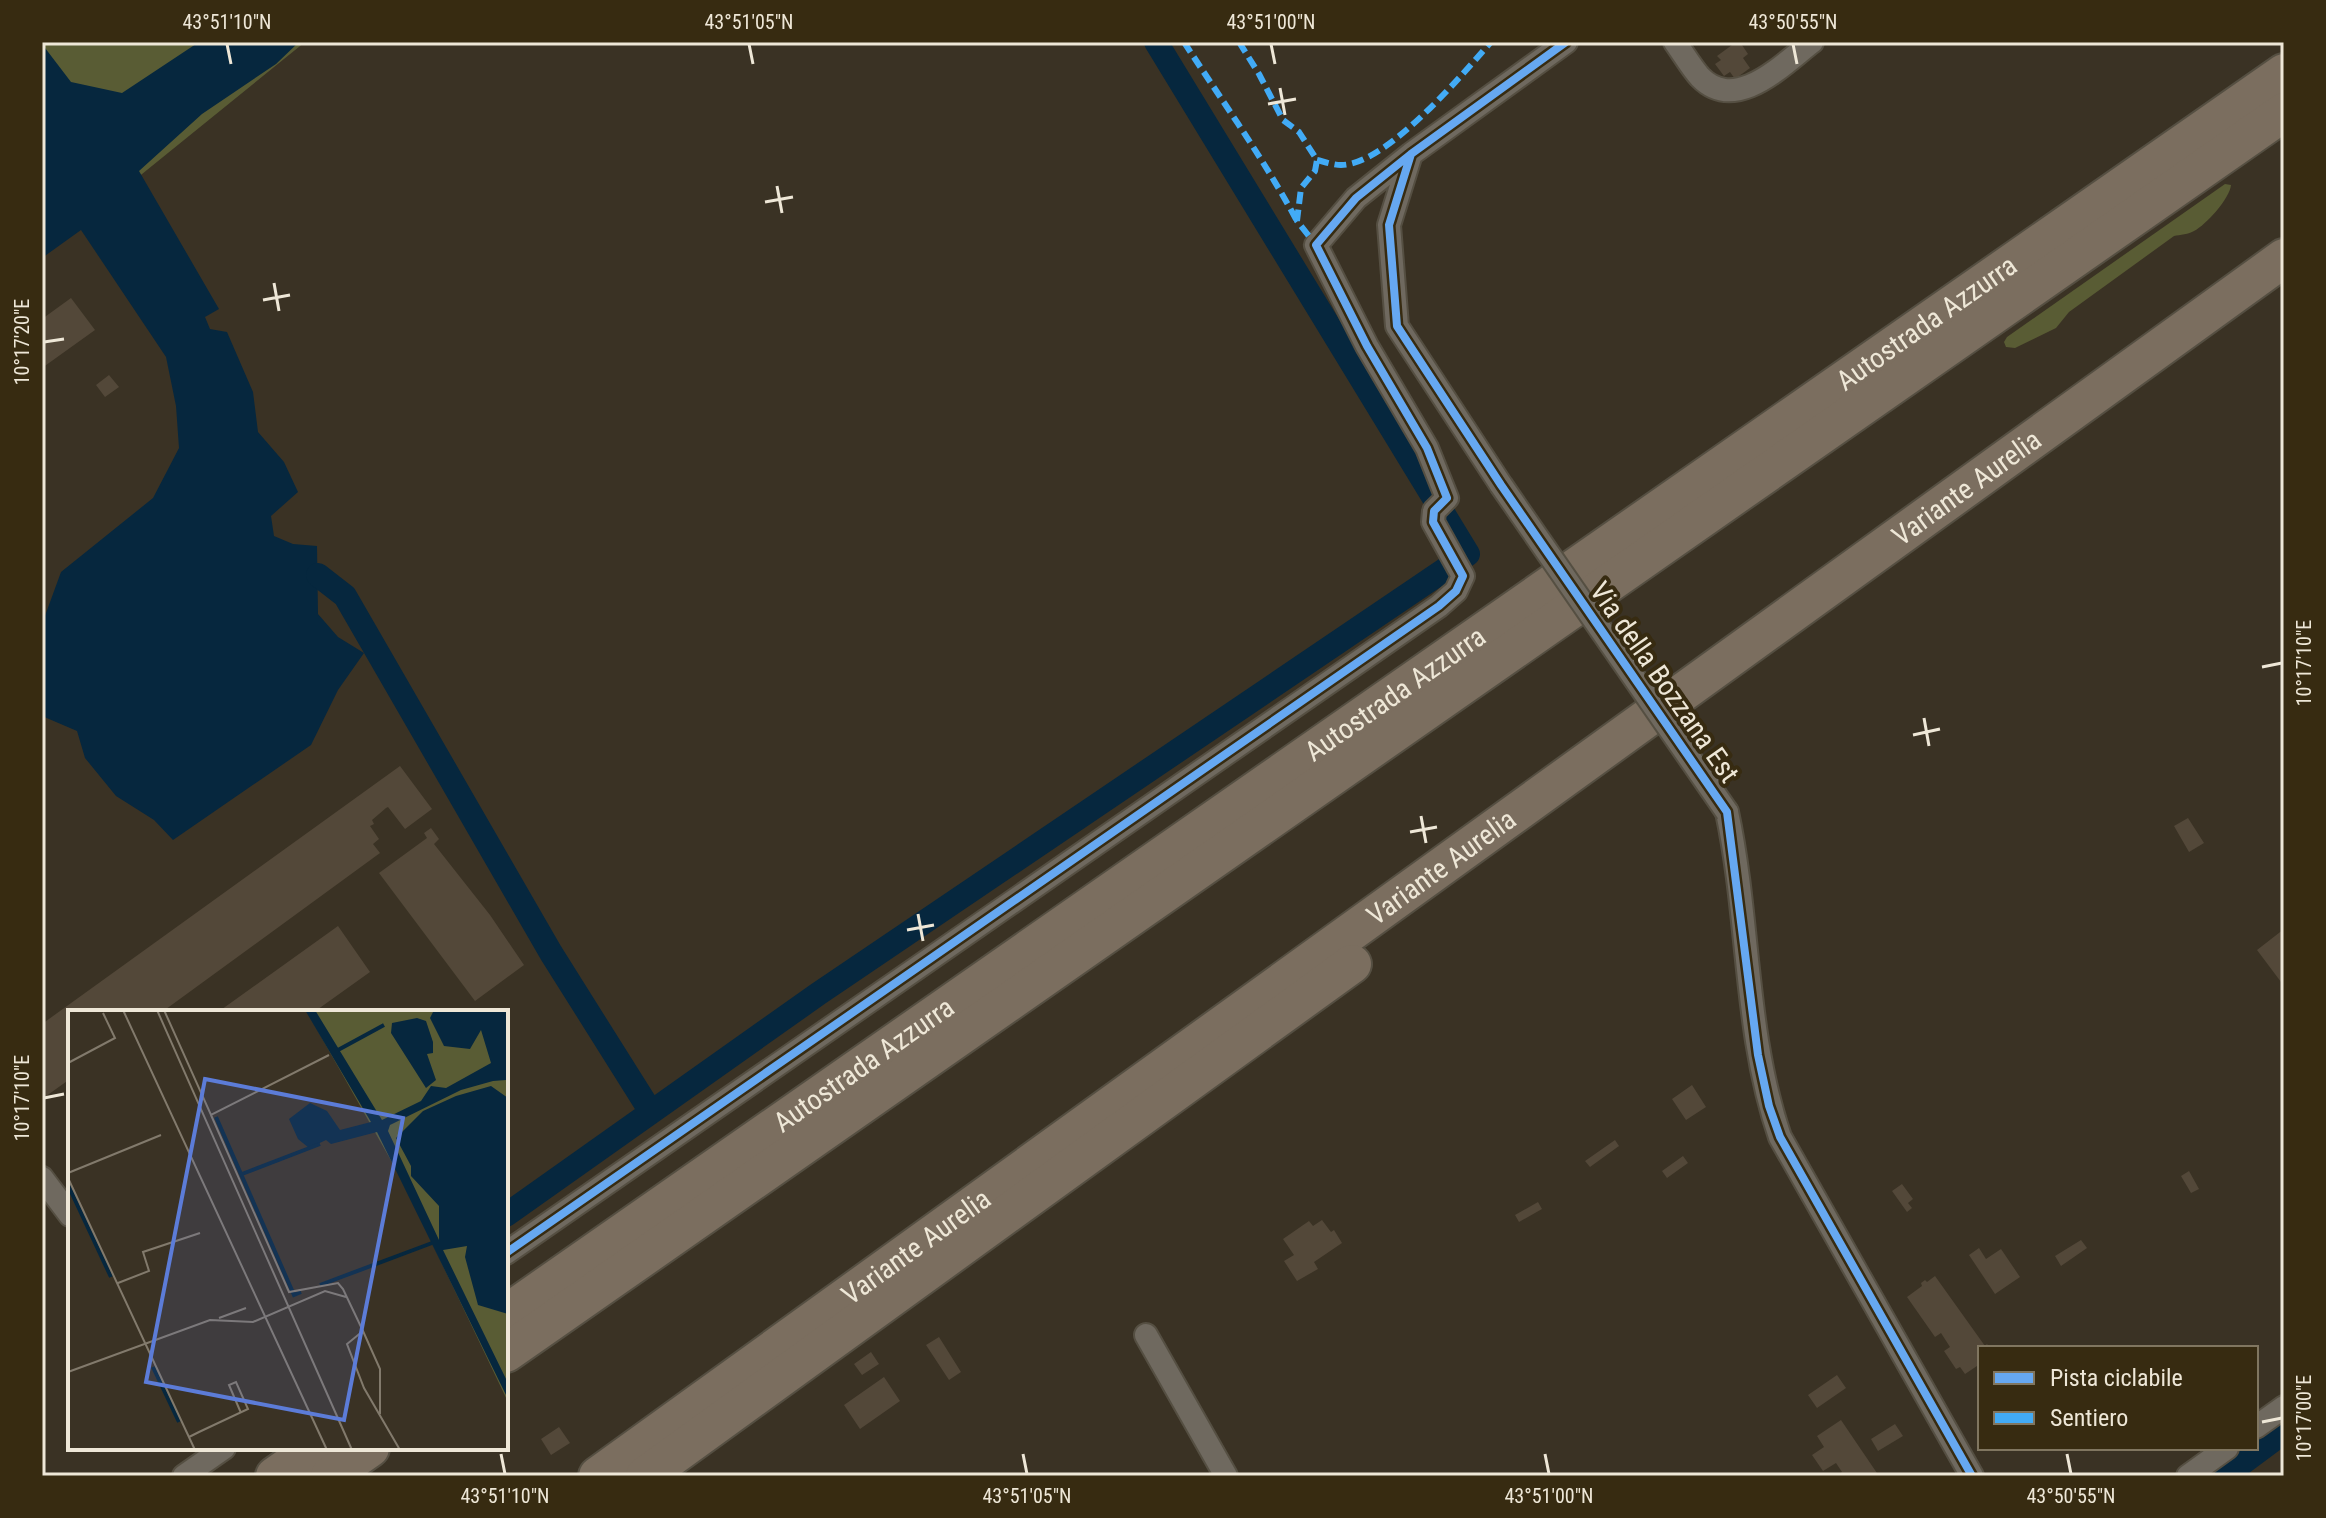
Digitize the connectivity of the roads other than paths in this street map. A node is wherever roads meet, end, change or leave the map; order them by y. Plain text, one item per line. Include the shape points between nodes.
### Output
1 (1566, 42) edge
2 (1675, 42) edge
3 (1812, 42) edge
4 (2284, 73) edge
5 (2284, 112) edge
6 (1411, 154) junction
7 (2284, 258) edge
8 (2284, 289) edge
9 (42, 1178) edge
10 (68, 1212) edge
11 (508, 1252) edge
12 (508, 1313) edge
13 (1146, 1335) dead end
14 (508, 1352) edge
15 (2284, 1407) edge
16 (2258, 1426) edge
17 (221, 1450) edge
18 (312, 1450) edge
19 (367, 1450) edge
20 (2224, 1450) edge
21 (184, 1476) edge
22 (275, 1476) edge
23 (330, 1476) edge
24 (598, 1476) edge
25 (645, 1476) edge
26 (1226, 1476) edge
27 (1972, 1476) edge
28 (2188, 1476) edge

1 - 6 street
2 - 3 street via 1702,79 1735,91 1755,85
4 - 12 highway, Autostrada Azzurra
5 - 14 highway, Autostrada Azzurra
6 - 11 street via 1356,198 1316,245 1427,448 1441,505 1433,522 1463,576 1456,591
6 - 27 street, Via della Bozzana Est, bridge via 1389,225 1397,326 1727,812 1758,1055 1780,1137
7 - 24 highway, Variante Aurelia
8 - 25 highway, Variante Aurelia
9 - 10 street
13 - 26 street
15 - 16 street
17 - 21 street
18 - 22 highway
19 - 23 highway
20 - 28 street

